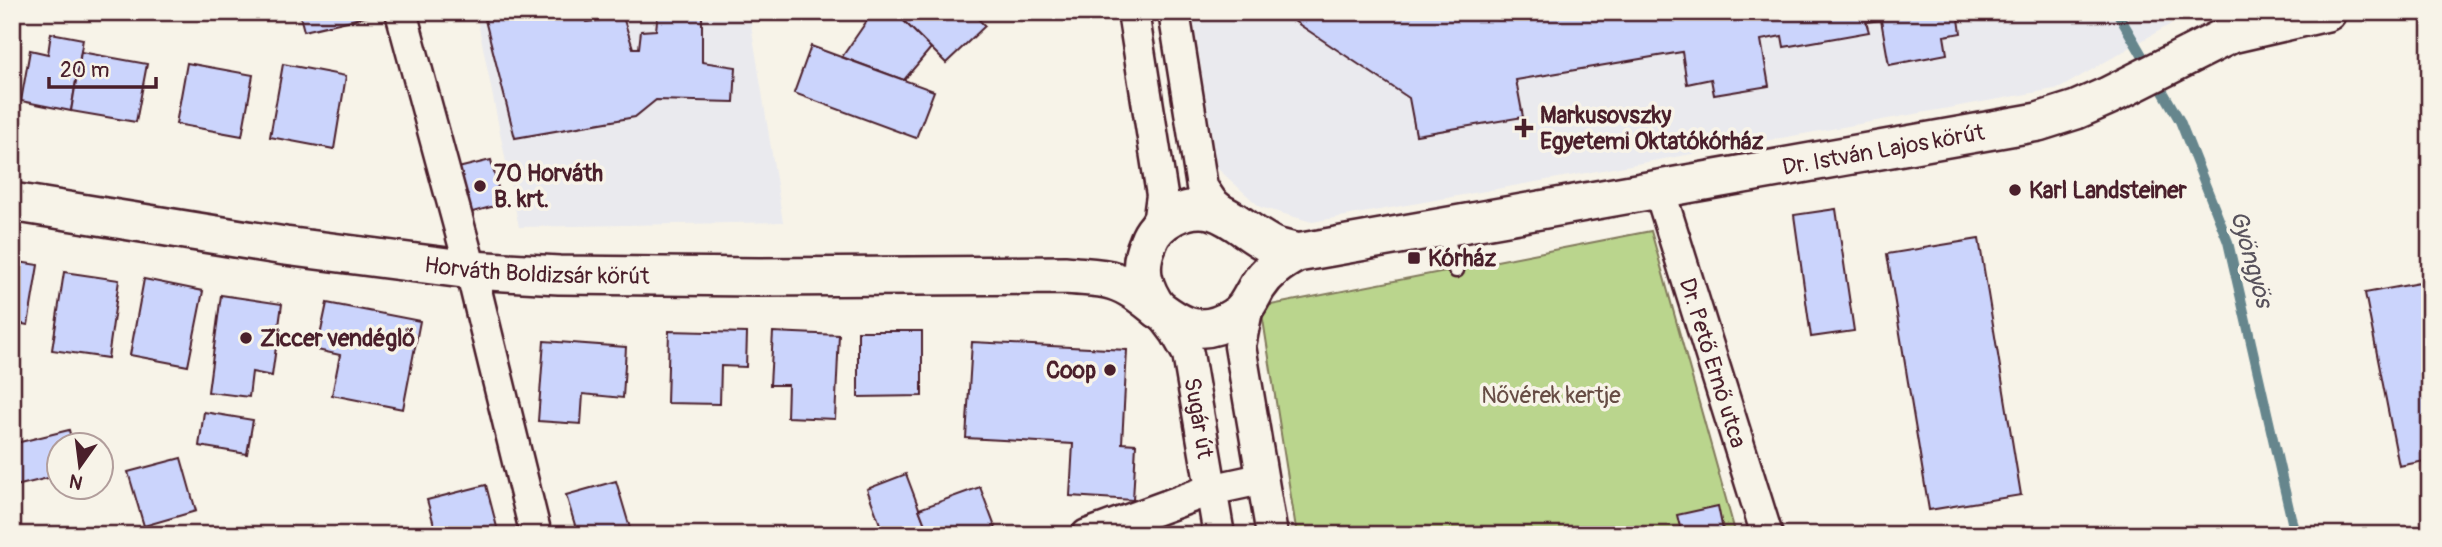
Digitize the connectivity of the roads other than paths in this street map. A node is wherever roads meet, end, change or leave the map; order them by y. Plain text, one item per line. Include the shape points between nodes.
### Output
1 (401, 12) edge
2 (1133, 12) edge
3 (1174, 12) edge
4 (2327, 12) edge
5 (1659, 189) junction
6 (12, 202) edge
7 (1238, 223) junction
8 (1442, 227) junction
9 (1149, 240) junction
10 (1297, 253) junction
11 (471, 270) junction
12 (1456, 270) dead end
13 (1066, 275) junction
14 (1252, 295) junction
15 (1158, 309) junction
16 (1261, 480) junction
17 (1210, 490) junction
18 (536, 535) edge
19 (1087, 535) edge
20 (1219, 535) edge
21 (1272, 535) edge
22 (1767, 535) edge

1 - 11 street
2 - 9 street via 1162,195
3 - 7 street via 1202,187 1212,202
4 - 5 street, Dr. István Lajos körút via 2231,34 2108,96 2038,122
5 - 8 street, Dr. István Lajos körút
5 - 22 street, Dr. Pető Ernő utca
6 - 11 street, Horváth Boldizsár körút via 285,246
7 - 9 street via 1205,209 1167,220
7 - 10 street via 1272,246
7 - 14 street via 1259,256 1260,271
8 - 10 street, Dr. István Lajos körút
8 - 12 lane
9 - 13 street via 1115,262
9 - 15 street via 1142,257 1142,276
10 - 14 street, Dr. István Lajos körút via 1276,265
11 - 13 street, Horváth Boldizsár körút via 719,277
11 - 18 street
13 - 15 street, Dr. István Lajos körút via 1114,280
14 - 15 street, Dr. István Lajos körút via 1236,316 1204,328 1171,320
14 - 16 street via 1240,345
15 - 17 street, Sugár út via 1188,354
16 - 17 street
16 - 21 street
17 - 19 street
17 - 20 street, Sugár út

